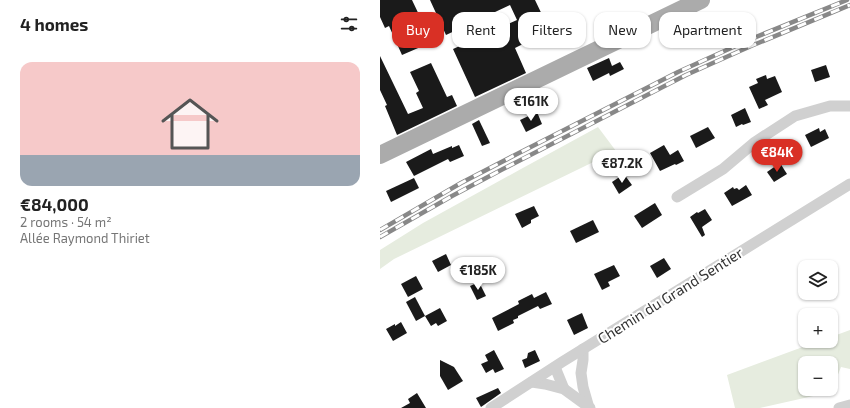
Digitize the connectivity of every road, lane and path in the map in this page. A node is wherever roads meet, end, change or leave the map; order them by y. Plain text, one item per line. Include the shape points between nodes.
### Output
1 (701, 0) edge
2 (850, 106) edge
3 (380, 154) edge
4 (850, 184) edge
5 (677, 198) dead end
6 (583, 349) junction
7 (559, 365) junction
8 (581, 373) junction
9 (532, 382) junction
10 (564, 389) junction
11 (850, 405) edge
12 (492, 408) edge
13 (590, 408) edge
14 (839, 408) edge

1 - 3 main road
2 - 5 street via 830,106 795,116 755,142 723,169
4 - 6 street, Chemin du Grand Sentier
6 - 7 street, Chemin du Grand Sentier
6 - 8 street
7 - 8 street via 572,367
7 - 9 street, Chemin du Grand Sentier
7 - 10 street
8 - 13 street
9 - 10 street
9 - 12 street, Chemin du Grand Sentier
10 - 13 street
11 - 14 street

